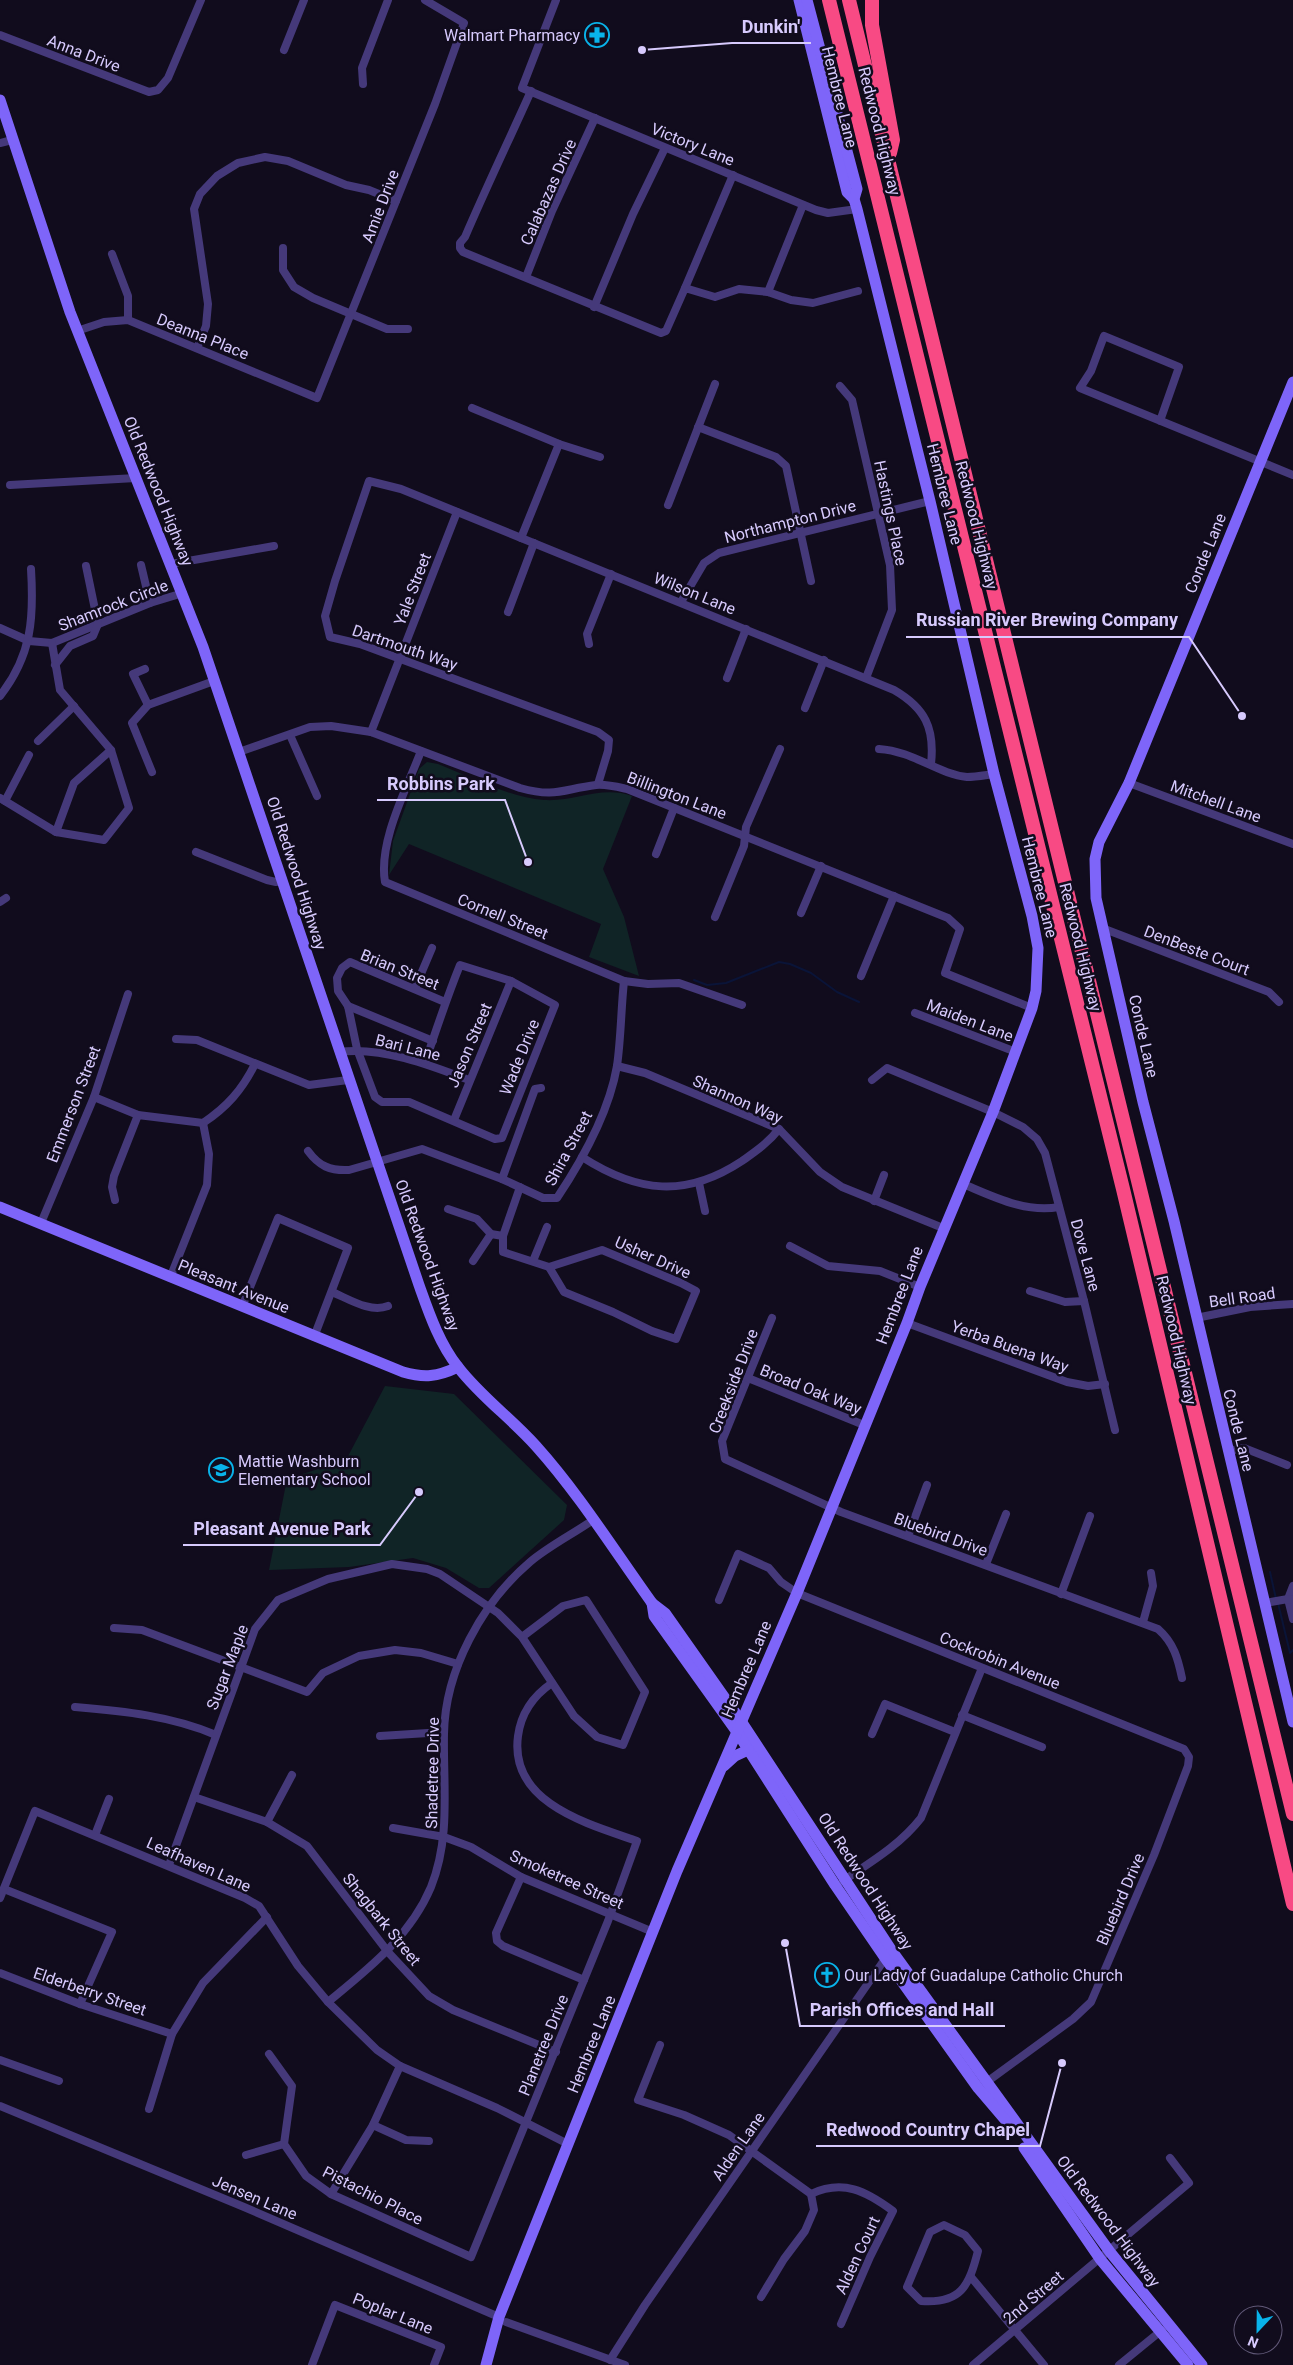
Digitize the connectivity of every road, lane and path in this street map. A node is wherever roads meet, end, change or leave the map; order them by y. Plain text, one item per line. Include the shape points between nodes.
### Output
1 (201, 0) edge
2 (304, 0) edge
3 (388, 0) edge
4 (425, 0) edge
5 (556, 0) edge
6 (798, 0) edge
7 (807, 0) edge
8 (829, 0) edge
9 (850, 0) edge
10 (872, 0) edge
11 (0, 35) edge
12 (284, 50) dead end
13 (363, 84) dead end
14 (531, 91) junction
15 (0, 100) edge
16 (596, 118) junction
17 (12, 140) junction
18 (0, 143) edge
19 (665, 148) junction
20 (888, 161) junction
21 (733, 175) junction
22 (396, 201) junction
23 (855, 204) junction
24 (803, 205) junction
25 (283, 248) dead end
26 (112, 254) dead end
27 (526, 277) junction
28 (684, 288) junction
29 (858, 291) dead end
30 (768, 292) junction
31 (594, 307) junction
32 (352, 314) junction
33 (128, 320) junction
34 (408, 329) dead end
35 (77, 330) junction
36 (197, 348) junction
37 (1293, 382) edge
38 (715, 384) dead end
39 (840, 386) dead end
40 (317, 398) joint
41 (472, 408) dead end
42 (1160, 421) junction
43 (698, 427) junction
44 (558, 444) junction
45 (600, 457) dead end
46 (1260, 462) junction
47 (1293, 475) edge
48 (136, 478) junction
49 (10, 485) dead end
50 (401, 489) joint
51 (930, 501) junction
52 (668, 505) dead end
53 (458, 512) junction
54 (878, 514) junction
55 (800, 533) junction
56 (521, 538) junction
57 (534, 543) junction
58 (274, 546) dead end
59 (171, 564) junction
60 (141, 565) dead end
61 (86, 566) dead end
62 (32, 568) dead end
63 (611, 574) junction
64 (811, 581) dead end
65 (183, 594) junction
66 (681, 602) junction
67 (150, 604) junction
68 (508, 612) dead end
69 (98, 624) junction
70 (0, 628) edge
71 (746, 629) junction
72 (29, 641) junction
73 (52, 643) junction
74 (589, 644) dead end
75 (400, 659) junction
76 (824, 660) junction
77 (55, 665) junction
78 (145, 668) dead end
79 (727, 678) dead end
80 (866, 678) junction
81 (214, 681) junction
82 (0, 696) edge
83 (148, 705) junction
84 (74, 706) junction
85 (805, 708) dead end
86 (371, 732) junction
87 (290, 735) junction
88 (38, 741) dead end
89 (780, 749) dead end
90 (879, 749) dead end
91 (111, 750) junction
92 (421, 751) junction
93 (239, 752) junction
94 (29, 754) dead end
95 (931, 764) junction
96 (152, 772) dead end
97 (994, 774) junction
98 (1129, 783) junction
99 (598, 784) junction
100 (317, 796) dead end
101 (2, 800) edge
102 (674, 808) junction
103 (56, 832) junction
104 (746, 836) junction
105 (1293, 844) edge
106 (196, 852) dead end
107 (656, 854) dead end
108 (821, 866) junction
109 (282, 881) junction
110 (894, 896) junction
111 (802, 913) dead end
112 (715, 917) dead end
113 (1102, 928) junction
114 (432, 948) dead end
115 (861, 976) dead end
116 (511, 981) junction
117 (624, 981) junction
118 (415, 988) junction
119 (128, 994) dead end
120 (445, 1002) junction
121 (1279, 1002) dead end
122 (742, 1005) dead end
123 (348, 1006) junction
124 (1032, 1008) junction
125 (915, 1013) dead end
126 (176, 1039) dead end
127 (433, 1041) junction
128 (357, 1049) junction
129 (339, 1052) junction
130 (1016, 1052) junction
131 (425, 1063) junction
132 (255, 1064) junction
133 (617, 1066) junction
134 (348, 1080) junction
135 (469, 1080) junction
136 (872, 1080) dead end
137 (541, 1088) dead end
138 (94, 1097) junction
139 (993, 1112) junction
140 (138, 1115) junction
141 (454, 1120) junction
142 (203, 1123) junction
143 (779, 1129) junction
144 (308, 1150) dead end
145 (582, 1157) junction
146 (377, 1160) junction
147 (884, 1174) dead end
148 (502, 1179) junction
149 (699, 1183) junction
150 (963, 1184) junction
151 (520, 1187) junction
152 (115, 1200) dead end
153 (874, 1201) junction
154 (0, 1207) edge
155 (1059, 1207) junction
156 (448, 1209) dead end
157 (705, 1212) dead end
158 (41, 1223) junction
159 (547, 1227) dead end
160 (944, 1228) junction
161 (491, 1234) junction
162 (503, 1236) junction
163 (790, 1246) dead end
164 (472, 1261) dead end
165 (533, 1261) junction
166 (549, 1267) junction
167 (170, 1278) junction
168 (920, 1287) junction
169 (1030, 1291) dead end
170 (332, 1292) junction
171 (1084, 1300) junction
172 (1293, 1304) edge
173 (388, 1306) dead end
174 (242, 1308) junction
175 (772, 1318) dead end
176 (1196, 1318) junction
177 (907, 1323) junction
178 (314, 1337) junction
179 (458, 1367) junction
180 (748, 1378) junction
181 (1105, 1384) junction
182 (864, 1425) junction
183 (1115, 1430) dead end
184 (1228, 1452) junction
185 (1288, 1465) dead end
186 (927, 1485) dead end
187 (831, 1508) junction
188 (1006, 1514) dead end
189 (1090, 1516) dead end
190 (593, 1520) junction
191 (908, 1536) junction
192 (986, 1564) junction
193 (1151, 1573) dead end
194 (1293, 1586) edge
195 (797, 1593) junction
196 (1061, 1594) junction
197 (719, 1600) dead end
198 (1280, 1601) edge
199 (652, 1603) junction
200 (489, 1605) junction
201 (1293, 1619) edge
202 (1143, 1622) junction
203 (114, 1628) dead end
204 (522, 1637) junction
205 (458, 1664) junction
206 (241, 1667) junction
207 (982, 1668) junction
208 (1182, 1678) dead end
209 (552, 1683) junction
210 (76, 1707) dead end
211 (962, 1715) junction
212 (1293, 1720) edge
213 (741, 1721) junction
214 (444, 1732) junction
215 (737, 1732) junction
216 (955, 1732) junction
217 (216, 1734) junction
218 (872, 1734) dead end
219 (380, 1736) dead end
220 (1042, 1747) dead end
221 (748, 1750) junction
222 (1189, 1757) joint
223 (720, 1771) junction
224 (292, 1775) dead end
225 (194, 1797) junction
226 (109, 1799) dead end
227 (1293, 1814) edge
228 (267, 1822) junction
229 (393, 1828) dead end
230 (95, 1835) junction
231 (444, 1837) junction
232 (169, 1865) junction
233 (521, 1877) junction
234 (840, 1882) junction
235 (4, 1889) junction
236 (0, 1898) edge
237 (1293, 1904) edge
238 (611, 1913) junction
239 (267, 1917) junction
240 (653, 1932) junction
241 (388, 1952) junction
242 (888, 1954) junction
243 (0, 1973) edge
244 (584, 1980) junction
245 (328, 2002) junction
246 (80, 2004) junction
247 (172, 2034) junction
248 (660, 2045) dead end
249 (556, 2052) junction
250 (269, 2054) dead end
251 (0, 2060) edge
252 (400, 2066) junction
253 (59, 2080) dead end
254 (982, 2085) junction
255 (0, 2106) edge
256 (149, 2109) dead end
257 (527, 2123) junction
258 (374, 2125) junction
259 (429, 2141) dead end
260 (284, 2144) junction
261 (568, 2144) junction
262 (750, 2152) junction
263 (246, 2155) dead end
264 (1170, 2158) dead end
265 (331, 2194) junction
266 (811, 2194) junction
267 (1110, 2252) junction
268 (471, 2257) joint
269 (1100, 2259) junction
270 (971, 2277) junction
271 (761, 2297) dead end
272 (502, 2319) junction
273 (841, 2324) dead end
274 (1164, 2328) junction
275 (1015, 2330) junction
276 (610, 2360) junction
277 (312, 2365) edge
278 (434, 2365) edge
279 (486, 2365) edge
280 (625, 2365) edge
281 (973, 2365) edge
282 (1044, 2365) edge
283 (1119, 2365) edge
284 (1188, 2365) edge
285 (1202, 2365) edge

1 - 11 street, Anna Drive via 168,78 158,90 149,92
2 - 12 street
3 - 13 street via 362,68
4 - 22 street, Amie Drive via 464,22
5 - 14 street, Victory Lane via 522,88
6 - 23 street, Hembree Lane via 847,192
7 - 23 street, Hembree Lane via 857,189
8 - 237 highway, Redwood Highway via 1123,1189
9 - 20 highway, Redwood Highway
10 - 20 highway via 872,25 893,140
14 - 16 street, Victory Lane
14 - 27 street via 496,163 466,237 460,243 460,248 467,254
15 - 17 street, Old Redwood Highway
16 - 19 street, Victory Lane
16 - 27 street, Calabazas Drive via 552,211
17 - 18 street
17 - 35 street, Old Redwood Highway
19 - 21 street, Victory Lane
19 - 31 street
20 - 227 highway, Redwood Highway
21 - 24 street, Victory Lane
21 - 28 street
22 - 32 street, Amie Drive
22 - 36 street via 288,162 265,157 238,163 217,176 200,194 194,209 208,304 206,326
23 - 24 street, Victory Lane via 828,213
23 - 51 street, Hembree Lane
24 - 30 street
25 - 32 street via 283,270 294,287
26 - 33 street via 128,296
27 - 31 street
28 - 30 street via 715,297 739,289
28 - 31 street via 666,331 661,333
29 - 30 street via 813,303
32 - 34 street via 387,329
32 - 40 street, Amie Drive
33 - 35 street, Deanna Place via 104,322
33 - 36 street, Deanna Place
35 - 48 street, Old Redwood Highway
36 - 40 street, Deanna Place
37 - 46 street, Conde Lane
38 - 43 street
39 - 54 street, Hastings Place via 852,400
41 - 44 street
42 - 42 street via 1080,388 1104,336 1179,367
42 - 46 street
43 - 52 street
43 - 55 street via 776,457 786,466
44 - 45 street
44 - 56 street
46 - 47 street
46 - 98 street, Conde Lane
48 - 49 street
48 - 59 street, Old Redwood Highway
50 - 53 street, Wilson Lane
50 - 75 street, Dartmouth Way via 369,481 325,616 330,637
51 - 54 street, Northampton Drive
51 - 97 street, Hembree Lane
53 - 56 street, Wilson Lane
53 - 75 street, Yale Street
54 - 55 street, Northampton Drive
54 - 80 street, Hastings Place via 890,565 892,610
55 - 64 street
55 - 66 street, Northampton Drive via 719,552 704,563
56 - 57 street, Wilson Lane
57 - 63 street, Wilson Lane
57 - 68 street
58 - 59 street
59 - 65 street, Old Redwood Highway
60 - 67 street
61 - 69 street
62 - 72 street via 33,605
63 - 66 street, Wilson Lane
63 - 74 street via 587,634
65 - 67 street, Shamrock Circle
65 - 81 street, Old Redwood Highway
66 - 71 street, Wilson Lane
67 - 69 street, Shamrock Circle
69 - 73 street, Shamrock Circle
69 - 77 street via 93,636 70,646
70 - 72 street, Shamrock Circle
71 - 76 street, Wilson Lane
71 - 79 street
72 - 73 street, Shamrock Circle
72 - 82 street
73 - 77 street, Shamrock Circle
75 - 86 street, Yale Street
75 - 99 street, Dartmouth Way via 598,732 609,740
76 - 80 street, Wilson Lane
76 - 85 street
77 - 84 street, Shamrock Circle via 60,690
78 - 83 street via 133,674
80 - 95 street, Wilson Lane via 909,699 921,711 932,732
81 - 83 street
81 - 93 street, Old Redwood Highway
83 - 96 street via 132,724
84 - 88 street
84 - 91 street, Shamrock Circle
86 - 87 street, Billington Lane via 330,726 310,727
86 - 92 street, Billington Lane
87 - 93 street, Billington Lane
87 - 100 street
89 - 104 street via 746,827
90 - 95 street via 897,750
91 - 103 street via 74,784
91 - 103 street, Shamrock Circle via 129,808 104,840
92 - 99 street, Billington Lane via 539,793 557,794
92 - 117 street, Cornell Street via 389,837 383,867 385,882
93 - 109 street, Old Redwood Highway
94 - 101 street
95 - 97 street via 968,777
97 - 124 street, Hembree Lane via 1038,948
98 - 105 street, Mitchell Lane
98 - 113 street, Conde Lane via 1099,842 1095,859 1096,898
99 - 102 street, Billington Lane via 627,789
101 - 103 street, Shamrock Circle
102 - 104 street, Billington Lane
102 - 107 street
104 - 108 street, Billington Lane
104 - 112 street
106 - 109 street via 267,880
108 - 110 street, Billington Lane
108 - 111 street
109 - 129 street, Old Redwood Highway
110 - 115 street
110 - 124 street, Billington Lane via 948,918 960,929 945,973
113 - 121 street, DenBeste Court via 1269,992
113 - 176 street, Conde Lane
114 - 118 street
116 - 120 street, Wade Drive via 460,965
116 - 135 street, Jason Street
116 - 141 street, Wade Drive via 555,1005 502,1138 487,1137
117 - 122 street, Cornell Street via 679,983
117 - 133 street, Shira Street
118 - 120 street, Brian Street
118 - 123 street, Brian Street via 350,962 337,978 338,991
119 - 138 street, Emmerson Street
120 - 127 street, Wade Drive
123 - 127 street
123 - 128 street, Brian Street
124 - 130 street, Hembree Lane
125 - 130 street, Maiden Lane
126 - 132 street via 196,1040
127 - 131 street, Wade Drive
128 - 129 street, Bari Lane
128 - 131 street, Bari Lane
128 - 141 street, Wade Drive via 371,1090 382,1102 409,1102
129 - 134 street, Old Redwood Highway
130 - 139 street, Hembree Lane
131 - 135 street, Bari Lane
132 - 134 street via 309,1085
132 - 142 street via 244,1087 231,1102
133 - 143 street, Shannon Way via 645,1073
133 - 145 street, Shira Street via 608,1099
134 - 146 street, Old Redwood Highway
135 - 141 street, Jason Street
136 - 139 street via 887,1068
137 - 148 street via 535,1089 527,1107
138 - 140 street
138 - 158 street, Emmerson Street
139 - 150 street, Hembree Lane
139 - 155 street, Dove Lane via 1023,1127 1037,1139 1045,1153
140 - 142 street
140 - 152 street via 114,1176
142 - 167 street via 209,1154 207,1185
143 - 149 street via 765,1146 721,1175
143 - 153 street, Shannon Way via 820,1172 842,1187
144 - 146 street, Shira Street via 316,1162 338,1170 349,1170
145 - 149 street via 615,1176 648,1185 673,1187
145 - 151 street, Shira Street via 557,1198 543,1198
146 - 148 street, Shira Street via 422,1149
146 - 179 street, Old Redwood Highway via 429,1314
147 - 153 street
148 - 151 street, Shira Street
149 - 157 street
150 - 155 street via 1018,1205
150 - 160 street, Hembree Lane
151 - 162 street
153 - 160 street, Shannon Way
154 - 158 street, Pleasant Avenue
155 - 171 street, Dove Lane
156 - 161 street via 477,1219
158 - 167 street, Pleasant Avenue
159 - 165 street
160 - 168 street, Hembree Lane
161 - 162 street
161 - 164 street
162 - 165 street via 503,1252
163 - 168 street via 828,1266 880,1272
165 - 166 street
166 - 166 street, Usher Drive via 564,1292 676,1339 696,1292 602,1250
167 - 174 street, Pleasant Avenue
168 - 177 street, Hembree Lane
169 - 171 street via 1065,1302
170 - 173 street via 369,1307 380,1309
170 - 174 street via 348,1248 278,1218
170 - 178 street
171 - 181 street, Dove Lane
172 - 176 street, Bell Road via 1250,1307
174 - 178 street, Pleasant Avenue
175 - 180 street, Creekside Drive
176 - 184 street, Conde Lane
177 - 181 street, Yerba Buena Way via 1067,1382 1088,1386
177 - 182 street, Hembree Lane
178 - 179 street, Pleasant Avenue via 418,1376 429,1377
179 - 190 street, Old Redwood Highway via 535,1445
180 - 182 street, Broad Oak Way
180 - 187 street, Creekside Drive via 722,1441 725,1459
181 - 183 street, Dove Lane
182 - 187 street, Hembree Lane
184 - 185 street via 1244,1448
184 - 198 street, Conde Lane
186 - 191 street
187 - 191 street, Bluebird Drive
187 - 195 street, Hembree Lane
188 - 192 street
189 - 196 street
190 - 199 street, Old Redwood Highway
190 - 200 street, Shadetree Drive via 530,1562
191 - 192 street, Bluebird Drive
192 - 196 street, Bluebird Drive
193 - 202 street via 1153,1586
194 - 198 street
195 - 197 street, Cockrobin Avenue via 781,1582 770,1568 738,1554
195 - 207 street, Cockrobin Avenue
195 - 213 street, Hembree Lane
196 - 202 street, Bluebird Drive
198 - 201 street
198 - 212 street, Conde Lane
199 - 213 street, Old Redwood Highway via 666,1613
199 - 215 street, Old Redwood Highway via 654,1616
200 - 204 street, Sugar Maple
200 - 205 street, Shadetree Drive
200 - 206 street, Sugar Maple via 427,1569 392,1564 328,1579 278,1600 255,1629
202 - 208 street, Bluebird Drive via 1167,1637 1177,1654
203 - 206 street via 142,1630
204 - 209 street, Sugar Maple
204 - 209 street, Sugar Maple via 563,1606 586,1600 645,1692 623,1745 597,1737 574,1716
205 - 206 street via 421,1653 394,1650 359,1656 323,1673 307,1692
205 - 214 street, Shadetree Drive
206 - 217 street, Sugar Maple
207 - 211 street
207 - 222 street, Cockrobin Avenue via 1184,1749
209 - 238 street, Planetree Drive via 531,1702 520,1721 516,1747 522,1772 534,1791 555,1808 637,1841
210 - 217 street via 136,1713
211 - 216 street
211 - 220 street
213 - 215 street, Hembree Lane
213 - 234 street, Old Redwood Highway
214 - 219 street
214 - 231 street, Shadetree Drive
215 - 221 street, Old Redwood Highway
215 - 223 street, Hembree Lane
216 - 218 street via 885,1704
216 - 234 street via 920,1818 909,1833
217 - 225 street, Sugar Maple
221 - 223 street via 735,1756
221 - 234 street, Old Redwood Highway
222 - 254 street, Bluebird Drive via 1154,1854 1090,2002 1073,2019
223 - 240 street, Hembree Lane
224 - 228 street
225 - 228 street, Shagbark Street
225 - 232 street, Sugar Maple
226 - 230 street
228 - 241 street, Shagbark Street via 307,1846
229 - 231 street, Smoketree Street
230 - 232 street, Leafhaven Lane
230 - 235 street, Leafhaven Lane via 34,1811
231 - 233 street, Smoketree Street via 471,1846
231 - 241 street, Shadetree Drive via 430,1888 411,1923
232 - 239 street, Leafhaven Lane via 245,1898 259,1906
233 - 238 street, Smoketree Street
233 - 244 street via 496,1933 496,1941
234 - 242 street, Old Redwood Highway
235 - 236 street
235 - 246 street via 112,1932
238 - 240 street, Smoketree Street
238 - 244 street, Planetree Drive
239 - 245 street, Leafhaven Lane via 298,1966
239 - 247 street via 203,1983
240 - 261 street, Hembree Lane
241 - 245 street, Shadetree Drive
241 - 249 street, Shagbark Street via 429,1996 453,2010
242 - 254 street, Old Redwood Highway
242 - 262 street, Alden Lane
243 - 246 street, Elderberry Street
244 - 249 street, Planetree Drive
245 - 252 street, Leafhaven Lane via 377,2050
246 - 247 street, Elderberry Street
247 - 256 street
248 - 262 street via 638,2100 684,2115 729,2135
249 - 257 street, Planetree Drive
250 - 260 street via 292,2086
251 - 253 street
252 - 257 street, Leafhaven Lane
252 - 258 street
254 - 267 street, Old Redwood Highway
254 - 269 street, Old Redwood Highway
255 - 272 street, Jensen Lane via 244,2206
257 - 261 street, Leafhaven Lane
257 - 268 street, Planetree Drive
258 - 259 street via 406,2140
258 - 265 street
260 - 263 street
260 - 265 street, Pistachio Place via 306,2176
261 - 272 street, Hembree Lane
262 - 266 street
262 - 276 street, Alden Lane
264 - 267 street, 2nd Street via 1189,2183
265 - 268 street, Pistachio Place
266 - 271 street via 814,2210 805,2230
266 - 273 street, Alden Court via 841,2186 872,2196 893,2211
267 - 269 street, 2nd Street
267 - 274 street, Old Redwood Highway
269 - 274 street, Old Redwood Highway
269 - 275 street, 2nd Street
270 - 270 street via 958,2294 936,2302 921,2301 907,2287 930,2232 944,2225 966,2235 978,2251
270 - 275 street
272 - 276 street, Jensen Lane
272 - 279 street, Hembree Lane
274 - 283 street
274 - 284 street, Old Redwood Highway
274 - 285 street, Old Redwood Highway
275 - 281 street, 2nd Street
275 - 282 street
276 - 280 street, Jensen Lane
277 - 278 street, Poplar Lane via 335,2305 441,2347

